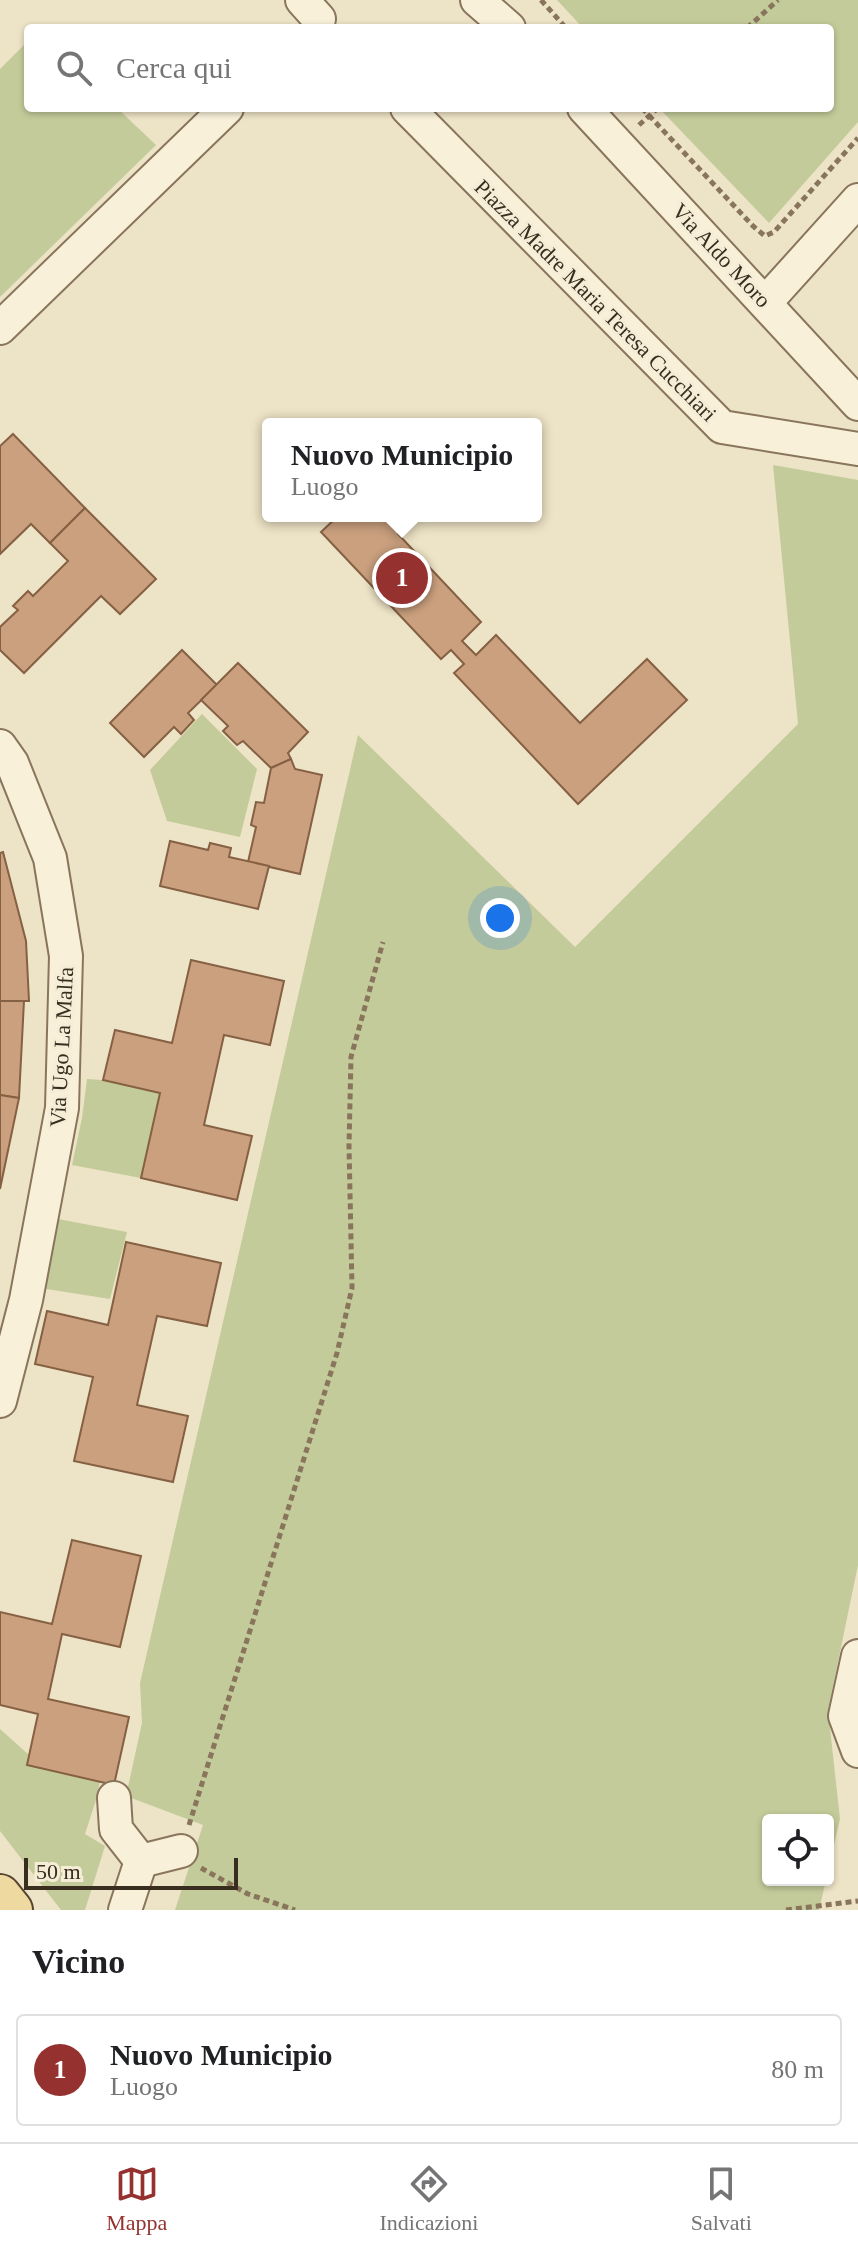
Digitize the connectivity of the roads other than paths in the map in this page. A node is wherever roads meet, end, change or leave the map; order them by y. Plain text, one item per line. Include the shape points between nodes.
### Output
1 (477, 0) edge
2 (501, 17) edge
3 (223, 112) edge
4 (411, 112) edge
5 (588, 112) edge
6 (858, 200) edge
7 (766, 302) junction
8 (0, 328) edge
9 (858, 404) edge
10 (858, 449) edge
11 (0, 746) edge
12 (0, 1401) edge
13 (858, 1656) edge
14 (858, 1751) edge
15 (114, 1798) dead end
16 (181, 1851) road end
17 (141, 1861) junction
18 (0, 1895) edge
19 (12, 1910) edge
20 (125, 1910) edge

1 - 2 street
3 - 8 street
4 - 10 street, Piazza Madre Maria Teresa Cucchiari via 722,427
5 - 7 street, Via Aldo Moro
6 - 7 street
7 - 9 street, Via Aldo Moro
11 - 12 street, Via Ugo La Malfa via 12,763 50,858 66,956 62,1108 26,1300
13 - 14 street via 845,1716
15 - 17 street via 116,1829
16 - 17 street
17 - 20 street
18 - 19 main road

